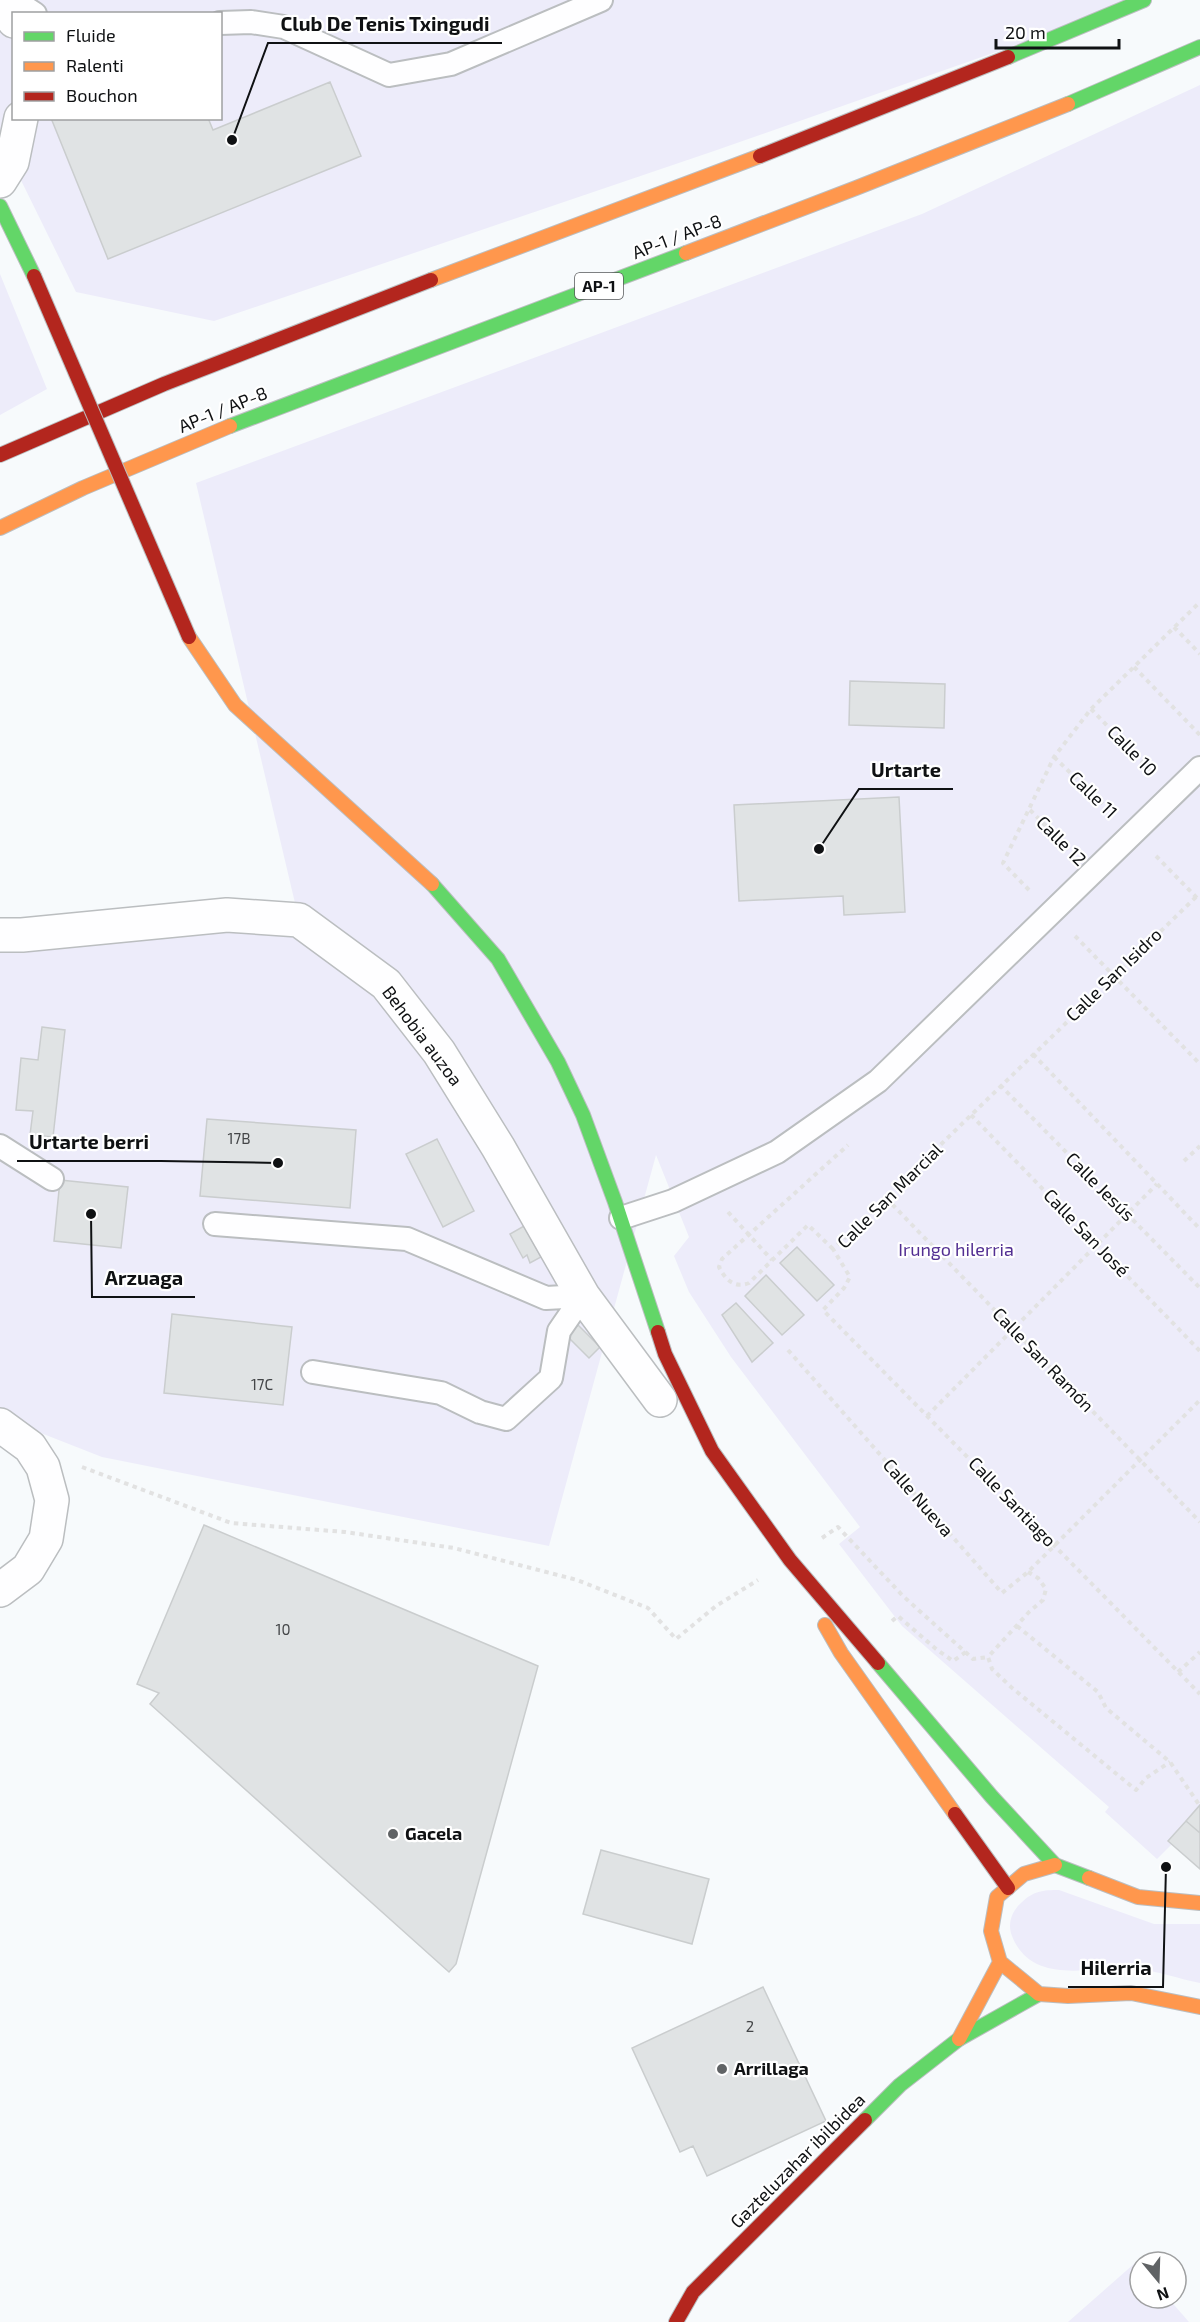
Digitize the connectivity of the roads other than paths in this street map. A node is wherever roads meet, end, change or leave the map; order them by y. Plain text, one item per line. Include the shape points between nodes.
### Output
1 (2, 0) edge
2 (14, 0) edge
3 (602, 0) edge
4 (1144, 0) edge
5 (32, 12) edge
6 (12, 18) edge
7 (222, 23) edge
8 (1200, 46) edge
9 (21, 120) edge
10 (0, 181) edge
11 (0, 206) edge
12 (0, 455) edge
13 (0, 528) edge
14 (1200, 768) edge
15 (0, 934) edge
16 (0, 1146) edge
17 (52, 1179) dead end
18 (621, 1218) junction
19 (215, 1224) dead end
20 (583, 1296) junction
21 (313, 1372) dead end
22 (660, 1400) dead end
23 (0, 1425) edge
24 (790, 1560) junction
25 (0, 1590) edge
26 (1055, 1865) junction
27 (1008, 1888) junction
28 (1200, 1903) edge
29 (1000, 1962) junction
30 (1039, 1994) junction
31 (1200, 2007) edge
32 (959, 2039) junction
33 (676, 2322) edge

1 - 6 street
2 - 5 lane
3 - 7 lane via 451,64 389,75 284,27
4 - 12 main road via 1006,60 832,128 207,366
8 - 13 main road, AP-1 / AP-8 / AP-1 via 1032,119 867,184 231,425
9 - 10 street via 12,162
11 - 18 main road, bridge via 34,276 189,637 235,705 424,875 498,959 558,1062 583,1115
14 - 18 lane via 878,1081 777,1152 673,1201
15 - 20 street, Behobia auzoa via 227,915 299,920 386,984 439,1052
16 - 17 lane
18 - 24 main road via 665,1354 712,1451
19 - 20 lane via 407,1239 546,1298
20 - 21 lane via 559,1331 551,1378 506,1419 480,1412 441,1393
20 - 22 street, Behobia auzoa
23 - 25 street via 30,1447 43,1467 52,1500 46,1539 28,1569
24 - 26 main road
24 - 27 main road via 841,1653
26 - 27 main road via 1024,1874
26 - 28 main road via 1138,1897
27 - 29 main road via 997,1897 992,1931
29 - 30 main road
29 - 32 main road, Gazteluzahar ibilbidea
30 - 31 main road via 1131,1994
30 - 32 main road, Gazteluzahar ibilbidea
32 - 33 main road, Gazteluzahar ibilbidea via 900,2085 701,2283

